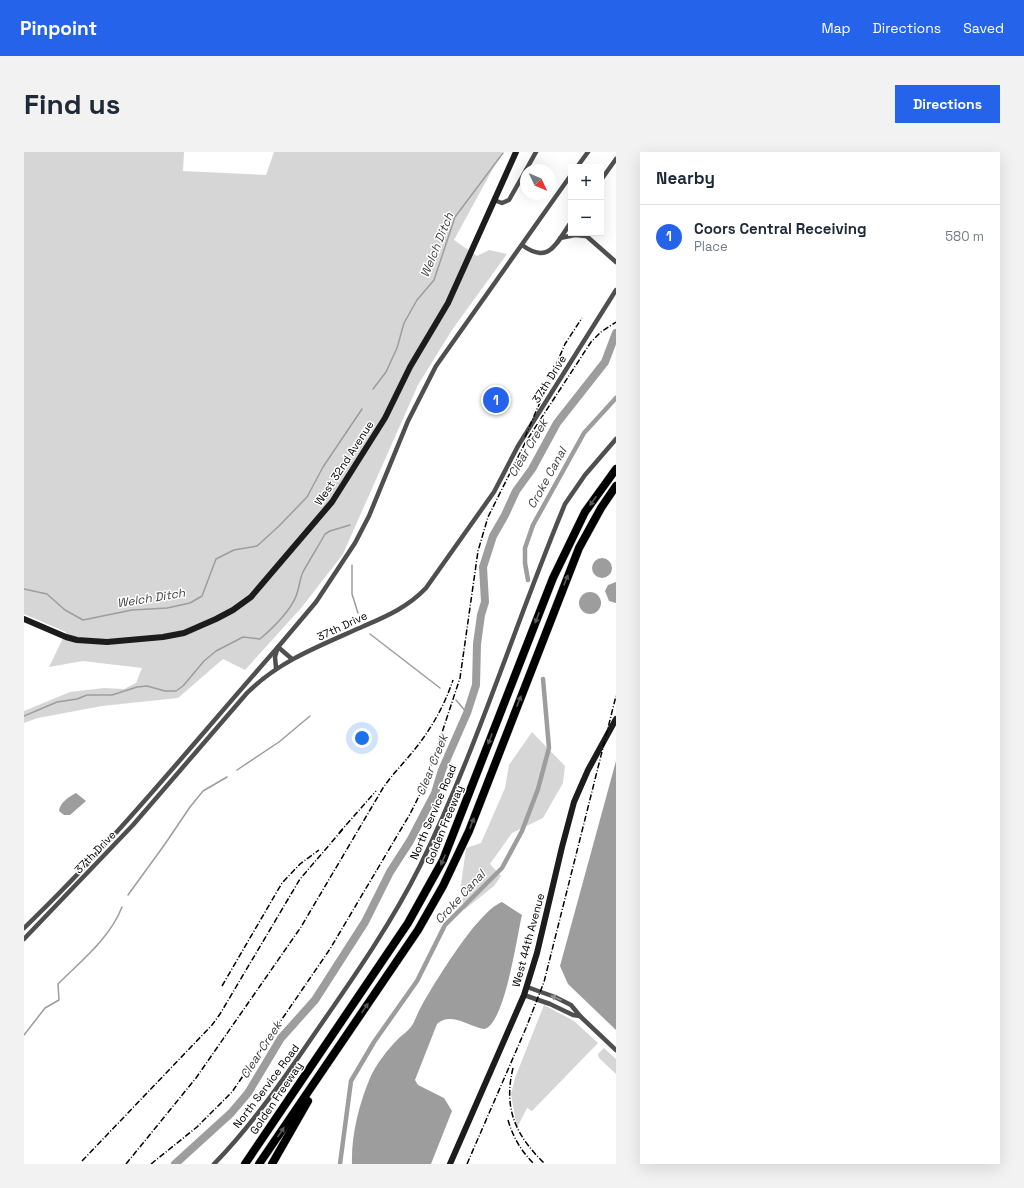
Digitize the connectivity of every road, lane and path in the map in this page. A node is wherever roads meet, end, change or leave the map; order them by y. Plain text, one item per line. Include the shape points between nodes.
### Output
1 (516, 152) edge
2 (536, 152) edge
3 (588, 152) edge
4 (616, 159) edge
5 (529, 164) edge
6 (579, 164) edge
7 (604, 176) edge
8 (568, 179) edge
9 (520, 181) edge
10 (494, 200) junction
11 (568, 226) edge
12 (569, 236) edge
13 (586, 236) edge
14 (560, 238) junction
15 (522, 245) junction
16 (616, 262) edge
17 (616, 290) edge
18 (616, 439) edge
19 (616, 469) edge
20 (616, 486) edge
21 (24, 619) edge
22 (278, 646) junction
23 (292, 659) junction
24 (276, 668) junction
25 (616, 719) edge
26 (24, 928) edge
27 (24, 939) edge
28 (527, 987) junction
29 (524, 996) junction
30 (580, 1016) junction
31 (344, 1040) junction
32 (616, 1050) edge
33 (289, 1099) junction
34 (214, 1164) edge
35 (239, 1164) edge
36 (245, 1164) edge
37 (259, 1164) edge
38 (272, 1164) edge
39 (450, 1164) edge

1 - 10 street, West 32nd Avenue
2 - 5 street
3 - 6 street
4 - 7 street
8 - 15 street
9 - 10 street via 509,200 502,203
10 - 21 street, West 32nd Avenue via 448,303 410,367 385,418 332,502 251,597 233,610 195,629 163,637 107,642 77,640 66,638
11 - 14 street
12 - 14 street
13 - 16 street
14 - 15 street via 544,254 533,252
15 - 22 street via 456,335 425,385 355,543 316,602
17 - 23 street, 37th Drive via 527,432 494,492 426,588 398,610
18 - 34 street, North Service Road via 585,475 565,504 458,780 419,868 361,965 295,1062 253,1120
19 -> 33 highway, Golden Freeway via 585,512 553,578 433,880 408,923
31 -> 20 highway, Golden Freeway via 418,930 455,861 579,548 600,508
22 - 23 street
22 - 24 street
22 - 26 street via 162,780
23 - 24 street, 37th Drive
24 - 27 street, 37th Drive via 247,693 133,825
25 - 28 street, West 44th Avenue via 574,802
28 - 29 street, West 44th Avenue
30 -> 28 street via 568,1003
29 - 30 street via 550,1004 573,1016
29 - 39 street, West 44th Avenue
30 - 32 street
37 -> 31 highway, Golden Freeway
31 - 38 highway
33 - 35 highway
33 - 36 highway, Golden Freeway

